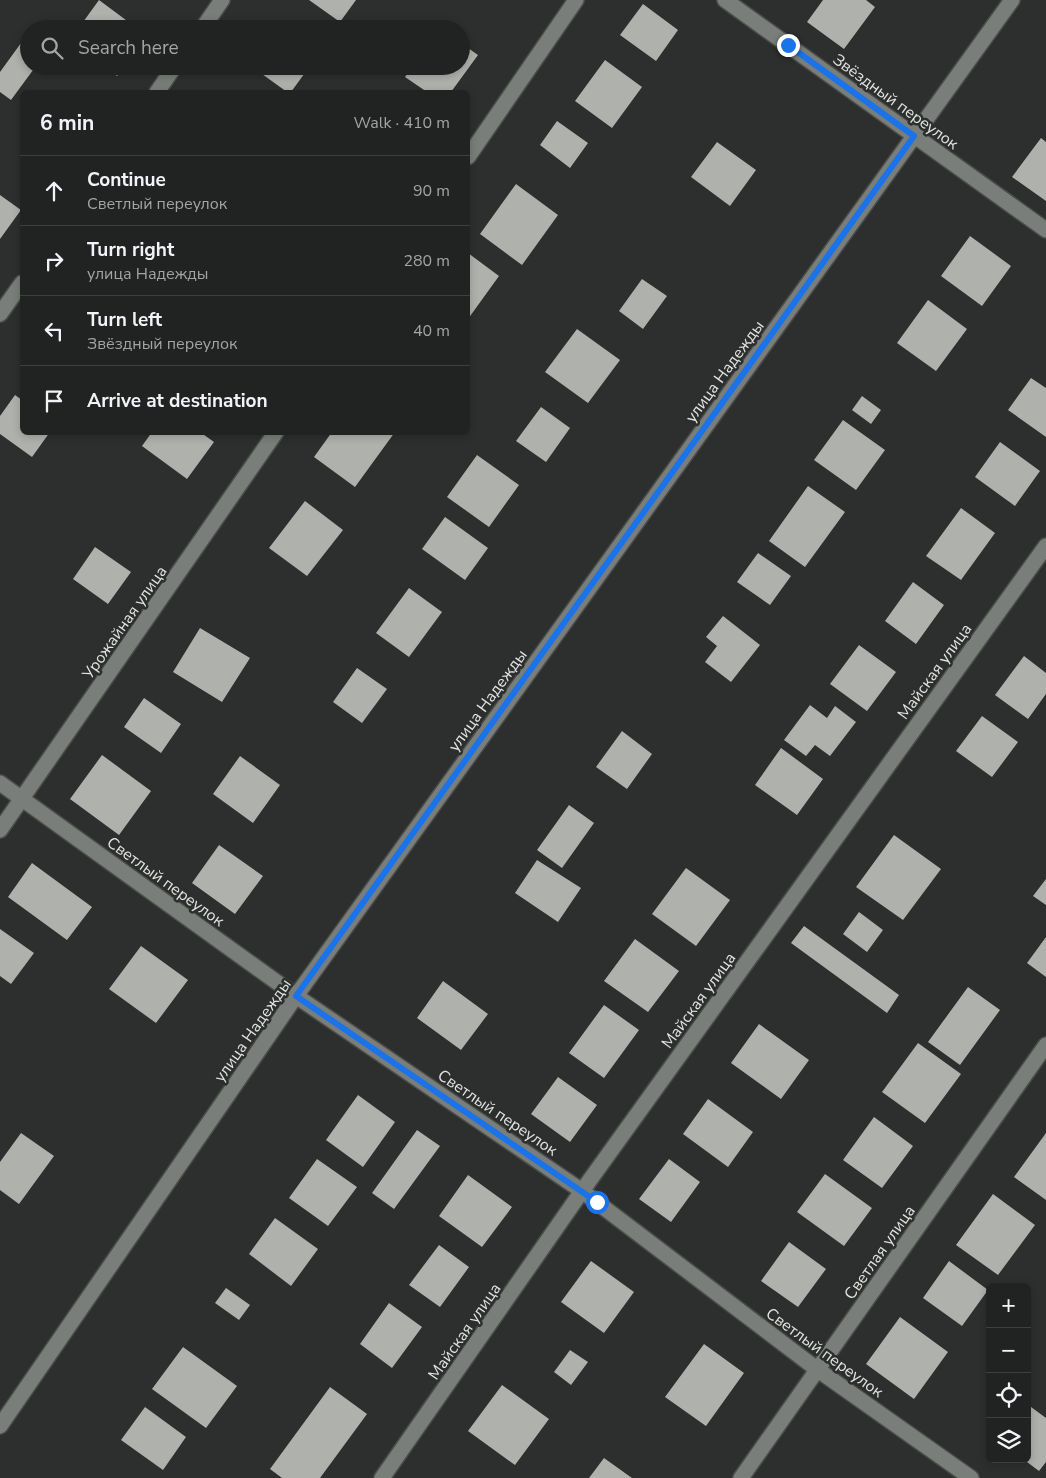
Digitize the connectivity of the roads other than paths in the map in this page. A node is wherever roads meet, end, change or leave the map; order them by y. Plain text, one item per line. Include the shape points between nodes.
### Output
1 (222, 0) edge
2 (576, 0) edge
3 (726, 0) edge
4 (1012, 0) edge
5 (208, 20) edge
6 (169, 75) edge
7 (158, 90) edge
8 (914, 136) junction
9 (470, 154) edge
10 (1046, 230) edge
11 (20, 285) edge
12 (0, 314) edge
13 (274, 435) edge
14 (1046, 546) edge
15 (0, 783) edge
16 (22, 799) junction
17 (0, 830) edge
18 (296, 996) junction
19 (1046, 1045) edge
20 (582, 1191) junction
21 (818, 1370) junction
22 (0, 1426) edge
23 (382, 1478) edge
24 (741, 1478) edge
25 (971, 1478) edge

1 - 5 street
2 - 9 street
3 - 8 street, Звёздный переулок
4 - 8 street, улица Надежды
6 - 7 street
8 - 10 street, Звёздный переулок
8 - 18 street, улица Надежды
11 - 12 street
13 - 16 street, Урожайная улица
14 - 20 street, Майская улица
15 - 16 street, Светлый переулок
16 - 17 street, Урожайная улица
16 - 18 street, Светлый переулок
18 - 20 street, Светлый переулок
18 - 22 street, улица Надежды
19 - 21 street, Светлая улица
20 - 21 street, Светлый переулок
20 - 23 street, Майская улица
21 - 24 street, Светлая улица
21 - 25 street, Светлый переулок

